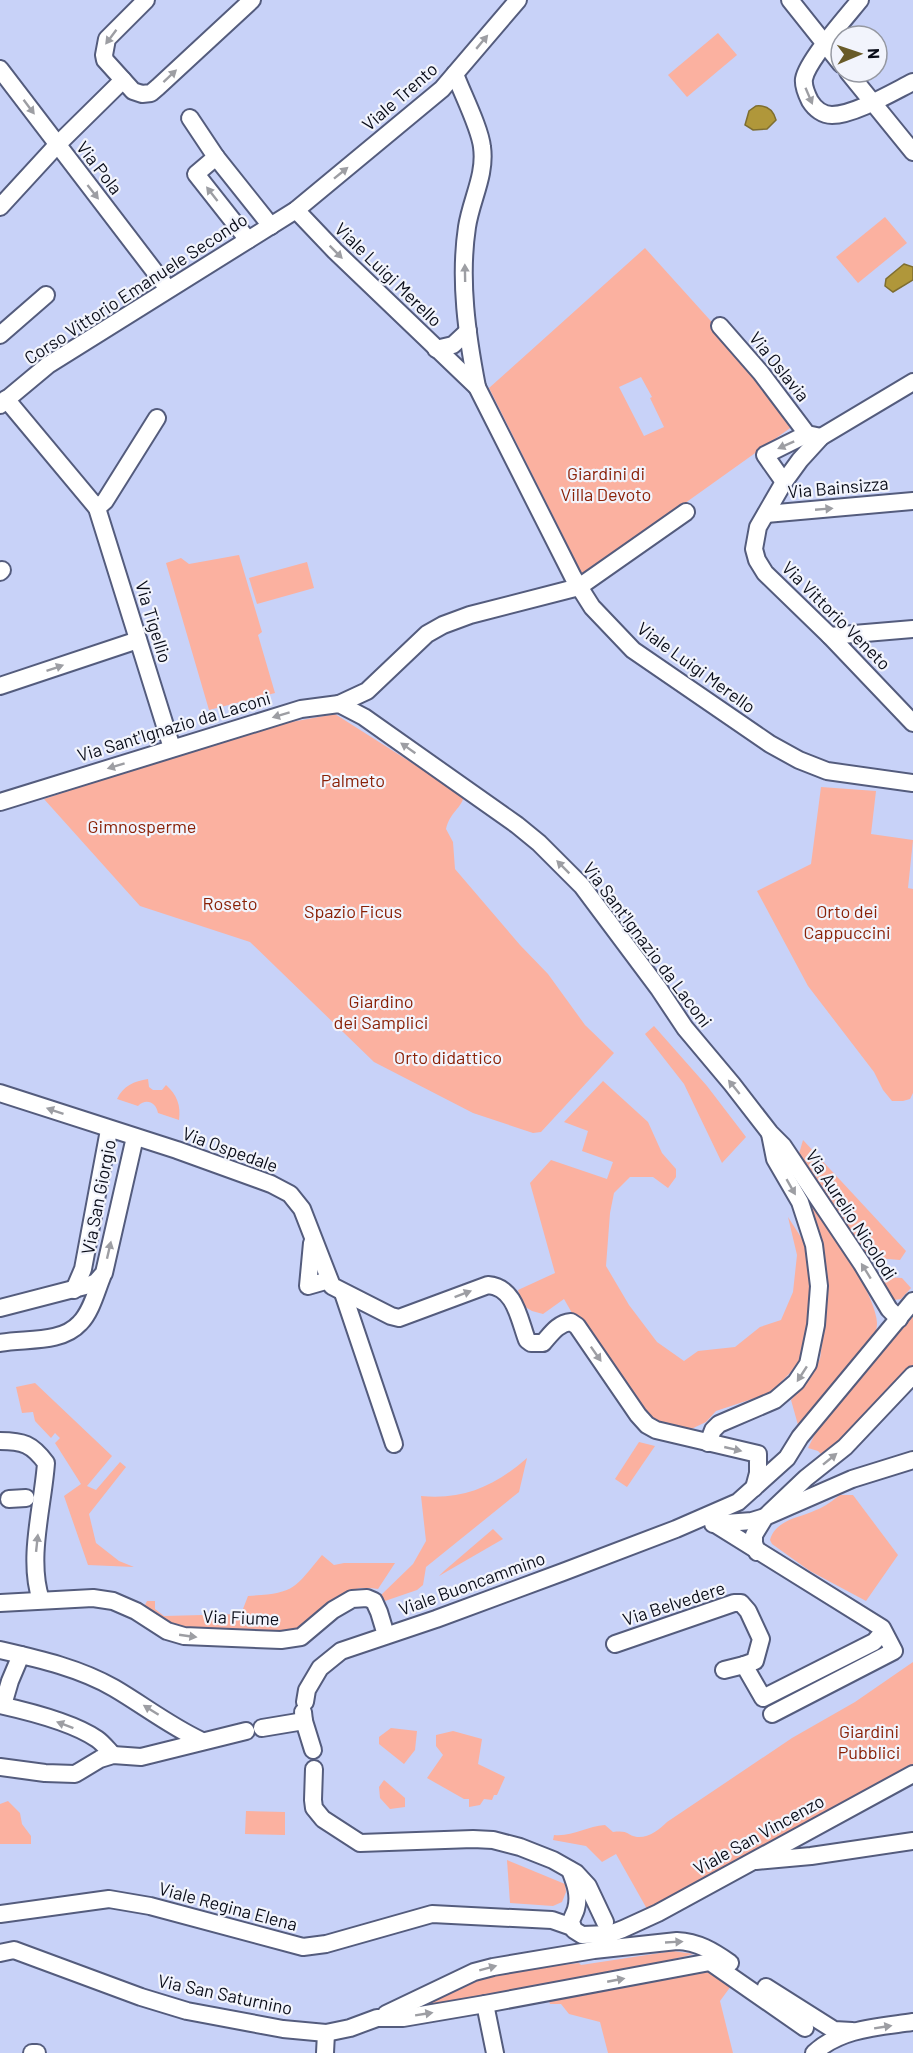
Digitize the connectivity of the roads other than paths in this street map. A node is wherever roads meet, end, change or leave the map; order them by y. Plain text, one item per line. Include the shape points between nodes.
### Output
1 (146, 0) edge
2 (252, 0) edge
3 (790, 0) edge
4 (860, 0) edge
5 (509, 3) edge
6 (825, 44) junction
7 (829, 49) edge
8 (0, 69) edge
9 (455, 74) junction
10 (123, 80) junction
11 (913, 81) edge
12 (858, 84) edge
13 (873, 102) junction
14 (190, 118) dead end
15 (57, 145) junction
16 (913, 152) edge
17 (216, 157) junction
18 (0, 206) edge
19 (296, 210) junction
20 (271, 226) junction
21 (248, 240) junction
22 (168, 289) junction
23 (46, 295) dead end
24 (720, 326) dead end
25 (468, 331) junction
26 (0, 335) edge
27 (436, 349) junction
28 (472, 358) junction
29 (456, 367) junction
30 (913, 382) edge
31 (477, 387) junction
32 (3, 402) edge
33 (158, 418) dead end
34 (814, 435) junction
35 (784, 482) junction
36 (913, 501) edge
37 (98, 508) junction
38 (687, 512) dead end
39 (766, 514) junction
40 (579, 587) junction
41 (913, 629) edge
42 (830, 636) junction
43 (138, 640) junction
44 (0, 686) edge
45 (368, 691) junction
46 (339, 704) junction
47 (360, 715) junction
48 (913, 723) edge
49 (172, 748) junction
50 (913, 783) edge
51 (0, 802) edge
52 (0, 1093) edge
53 (109, 1130) junction
54 (770, 1133) junction
55 (135, 1137) junction
56 (313, 1236) junction
57 (104, 1273) junction
58 (329, 1280) junction
59 (74, 1290) junction
60 (343, 1293) junction
61 (913, 1301) edge
62 (0, 1308) edge
63 (899, 1319) junction
64 (0, 1343) edge
65 (913, 1375) edge
66 (0, 1441) edge
67 (708, 1443) junction
68 (394, 1444) dead end
69 (787, 1458) junction
70 (913, 1460) edge
71 (806, 1478) junction
72 (754, 1488) junction
73 (813, 1496) junction
74 (738, 1502) junction
75 (765, 1517) junction
76 (676, 1529) junction
77 (735, 1530) junction
78 (757, 1552) junction
79 (40, 1600) junction
80 (0, 1603) edge
81 (883, 1632) junction
82 (386, 1635) junction
83 (615, 1644) dead end
84 (0, 1650) edge
85 (21, 1655) junction
86 (744, 1665) junction
87 (724, 1670) dead end
88 (2, 1705) edge
89 (304, 1712) junction
90 (772, 1714) dead end
91 (200, 1740) junction
92 (313, 1750) dead end
93 (113, 1755) junction
94 (0, 1767) edge
95 (314, 1769) dead end
96 (913, 1774) edge
97 (799, 1835) junction
98 (913, 1841) edge
99 (801, 1857) junction
100 (749, 1862) junction
101 (570, 1870) junction
102 (0, 1914) edge
103 (583, 1924) junction
104 (0, 1953) edge
105 (484, 2004) junction
106 (800, 2009) junction
107 (378, 2018) junction
108 (913, 2022) edge
109 (805, 2028) junction
110 (852, 2031) junction
111 (326, 2033) junction
112 (325, 2053) edge
113 (495, 2053) edge
114 (807, 2053) edge
115 (814, 2053) edge

1 -> 10 street via 105,43 105,60
10 -> 2 street via 133,91 151,93
3 - 6 street
4 - 6 street
9 -> 5 street, Viale Trento
6 - 7 street
6 -> 13 street via 804,79 812,104 822,114 833,116
8 -> 15 street, Via Pola
19 -> 9 street, Viale Trento
25 -> 9 street via 467,228 483,162 482,144
10 - 15 street
11 - 13 street
12 - 13 street
13 - 16 street
14 - 17 street
15 - 18 street
15 -> 22 street, Via Pola
17 - 20 street
21 -> 17 street via 196,174
19 - 20 street, Corso Vittorio Emanuele Secondo
19 -> 27 street, Viale Luigi Merello
20 - 21 street, Corso Vittorio Emanuele Secondo
21 - 22 street, Corso Vittorio Emanuele Secondo
22 - 32 street, Corso Vittorio Emanuele Secondo via 48,365
23 - 26 street
24 - 34 street, Via Oslavia
25 - 27 street via 453,345
25 - 28 street
27 - 29 street, Viale Luigi Merello
28 - 29 street
28 - 31 street
29 - 31 street, Viale Luigi Merello
30 - 34 street, Via Vittorio Veneto
31 - 40 street, Viale Luigi Merello
32 - 37 street, Via Tigellio
33 - 37 street
34 - 35 street, Via Vittorio Veneto
34 -> 35 street via 765,455
35 - 39 street, Via Vittorio Veneto
39 -> 36 street, Via Bainsizza
37 - 43 street, Via Tigellio
38 - 40 street
39 - 42 street, Via Vittorio Veneto via 755,539 757,560 765,573
40 - 45 street via 442,625 427,634
40 - 50 street, Viale Luigi Merello via 633,650 770,744 827,771
41 - 42 street
42 - 48 street, Via Vittorio Veneto
44 -> 43 street
43 - 49 street, Via Tigellio
45 - 46 street
45 - 47 street
46 - 47 street, Via Sant'Ignazio da Laconi
46 -> 49 street, Via Sant'Ignazio da Laconi via 301,709
54 -> 47 street, Via Sant'Ignazio da Laconi via 685,1028 582,886 517,825
49 -> 51 street, Via Sant'Ignazio da Laconi
53 -> 52 street
53 - 55 street, Via San Giorgio
53 - 59 street, Via San Giorgio via 82,1269
63 -> 54 street, Via Aurelio Nicolodi via 783,1146
54 -> 67 street via 775,1159 800,1202 814,1245 819,1286 813,1344 804,1373 786,1392 719,1424 712,1430
55 - 56 street, Via Ospedale via 272,1184 290,1194 302,1209
57 -> 55 street, Via San Giorgio
56 - 58 street, Via Ospedale
56 - 58 street via 308,1286
57 - 59 street, Via San Giorgio via 96,1282
57 - 64 street via 87,1313 72,1330 50,1338
58 - 60 street, Via Ospedale
59 - 62 street
60 -> 67 street via 399,1318 488,1285 499,1287 513,1302 531,1343 543,1343 558,1326 571,1322 647,1425
60 - 68 street, Via Ospedale
61 - 63 street, Viale Buoncammino
63 - 69 street, Viale Buoncammino via 800,1437
71 -> 65 street via 845,1446
79 -> 66 street via 36,1564 46,1463 30,1445
67 -> 72 street via 758,1454
69 - 71 street via 804,1466
69 - 72 street, Viale Buoncammino
70 - 73 street, Viale Buoncammino
71 - 73 street
71 - 75 street
72 - 74 street, Viale Buoncammino
73 - 75 street, Viale Buoncammino
74 - 76 street, Viale Buoncammino
74 - 77 street via 732,1514
75 - 77 street, Viale Buoncammino
75 - 78 street via 754,1535
76 - 77 street, Viale Buoncammino via 715,1524
76 - 82 street, Viale Buoncammino
77 - 78 street
78 - 81 street
79 - 80 street
79 -> 82 street, Via Fiume via 113,1601 167,1631 184,1636 281,1640 301,1637 333,1610 352,1599 367,1598 374,1601 380,1612
81 - 86 street via 874,1642 763,1698
81 - 90 street via 894,1651
82 - 89 street, Viale Buoncammino via 341,1651 320,1668 307,1690
83 - 86 street, Via Belvedere via 741,1603 761,1639 755,1661
84 - 85 street
85 - 88 street
91 -> 85 street via 84,1673
86 - 87 street
93 -> 88 street via 98,1739 82,1731
89 - 91 street via 254,1729
89 - 92 street
91 - 93 street via 141,1757
93 - 94 street via 79,1773
95 - 101 street via 314,1808 323,1819 360,1843 493,1840 520,1847
96 - 97 street, Viale San Vincenzo
97 - 99 street
97 - 100 street, Viale San Vincenzo
98 - 99 street
99 - 100 street
100 - 103 street, Viale San Vincenzo via 623,1929
101 - 103 street
101 - 103 street via 588,1886
102 - 103 street, Viale Regina Elena via 109,1899 150,1906 303,1947 327,1944 432,1914
103 -> 106 street, Via San Saturnino via 691,1941 713,1951
107 -> 103 street, Via San Saturnino
104 - 111 street, Via San Saturnino via 14,1950 187,2011
107 -> 105 street, Via San Saturnino via 403,2018
105 -> 109 street, Via San Saturnino via 710,1962
105 - 113 street
106 - 109 street
106 - 110 street, Via San Saturnino via 834,2030
107 - 111 street, Via San Saturnino
110 -> 108 street
109 - 114 street
110 - 115 street
111 - 112 street

